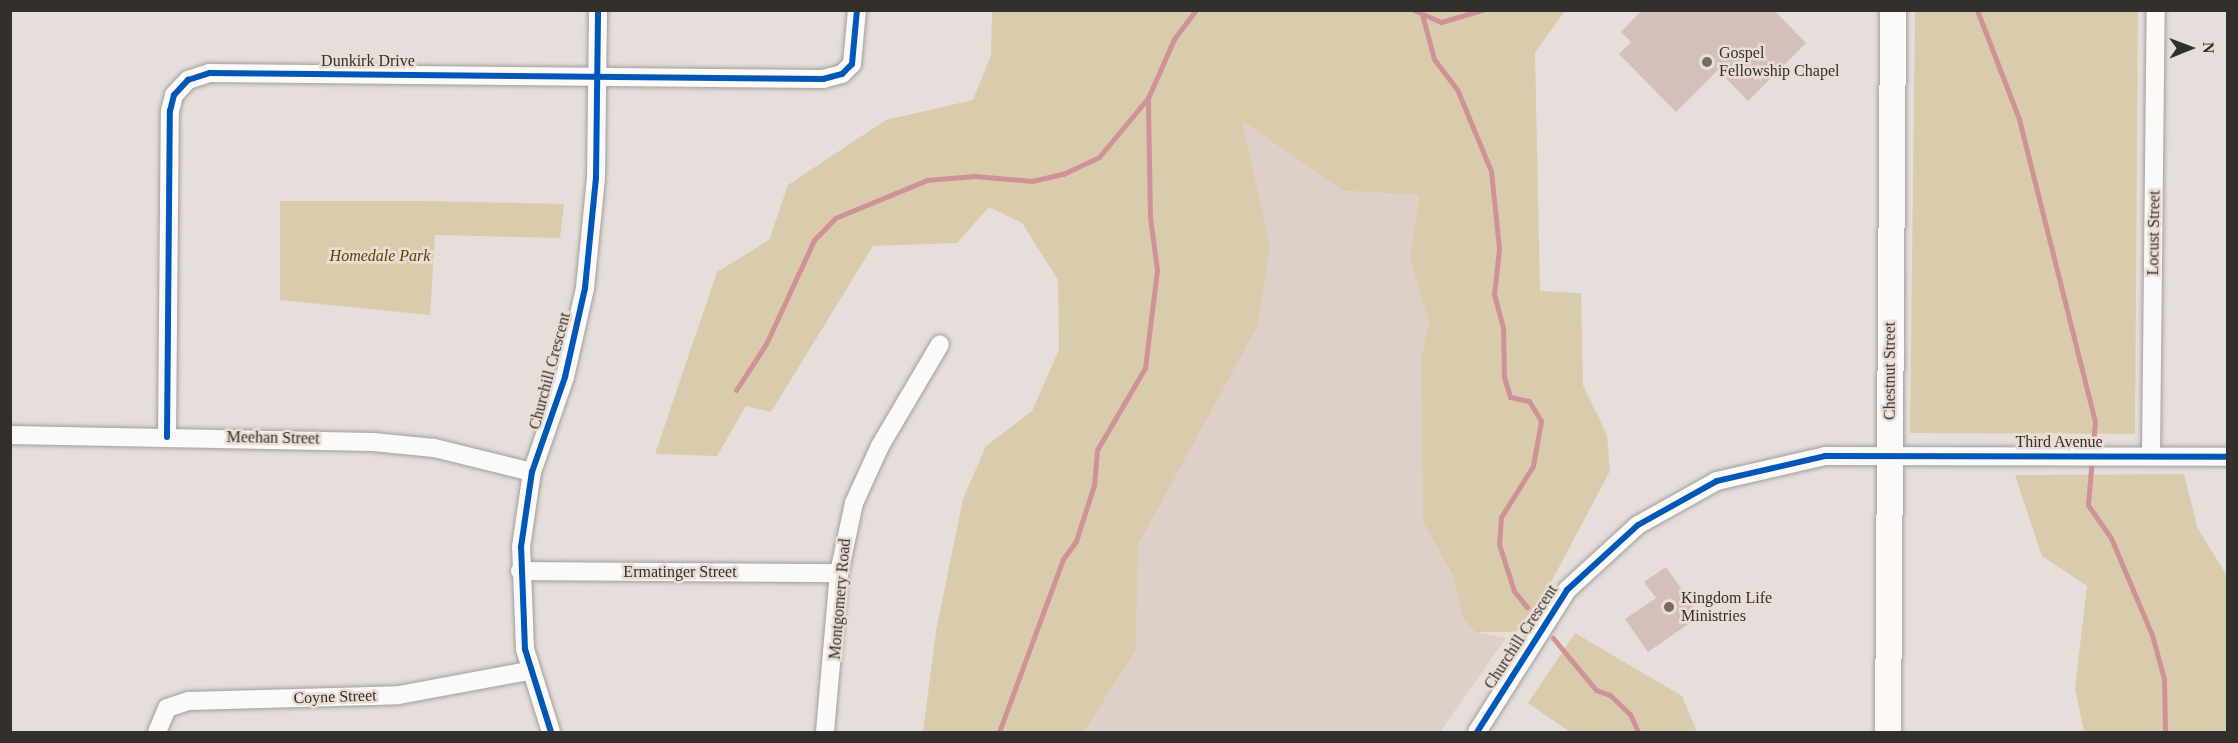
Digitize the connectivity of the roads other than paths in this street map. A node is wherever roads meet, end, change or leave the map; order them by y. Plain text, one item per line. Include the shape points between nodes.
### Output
1 (598, 10) edge
2 (857, 10) edge
3 (1893, 10) edge
4 (2156, 10) edge
5 (597, 76) junction
6 (940, 344) dead end
7 (10, 435) edge
8 (167, 437) junction
9 (1890, 455) junction
10 (2151, 455) junction
11 (2228, 457) edge
12 (532, 472) junction
13 (520, 571) junction
14 (839, 573) junction
15 (529, 671) junction
16 (157, 732) edge
17 (551, 732) edge
18 (825, 732) edge
19 (1477, 732) edge
20 (1888, 732) edge

1 - 5 street, Churchill Crescent
2 - 5 street, Dunkirk Drive via 852,64 831,78
3 - 9 street, Chestnut Street
4 - 10 street, Locust Street
5 - 8 street, Dunkirk Drive via 207,73 185,82 170,111
5 - 12 street, Churchill Crescent via 595,189 585,288 565,377
6 - 14 street, Montgomery Road via 865,474 848,526
7 - 8 street, Meehan Street
8 - 12 street, Meehan Street via 412,445
9 - 10 street, Third Avenue
9 - 19 street, Churchill Crescent via 1818,456 1754,469 1699,489 1638,525 1567,590
9 - 20 street, Chestnut Street
10 - 11 street, Third Avenue
12 - 13 street, Churchill Crescent
13 - 14 street, Ermatinger Street
13 - 15 street, Churchill Crescent
14 - 18 street, Montgomery Road
15 - 16 street, Coyne Street via 399,695 189,701 167,708
15 - 17 street, Churchill Crescent

